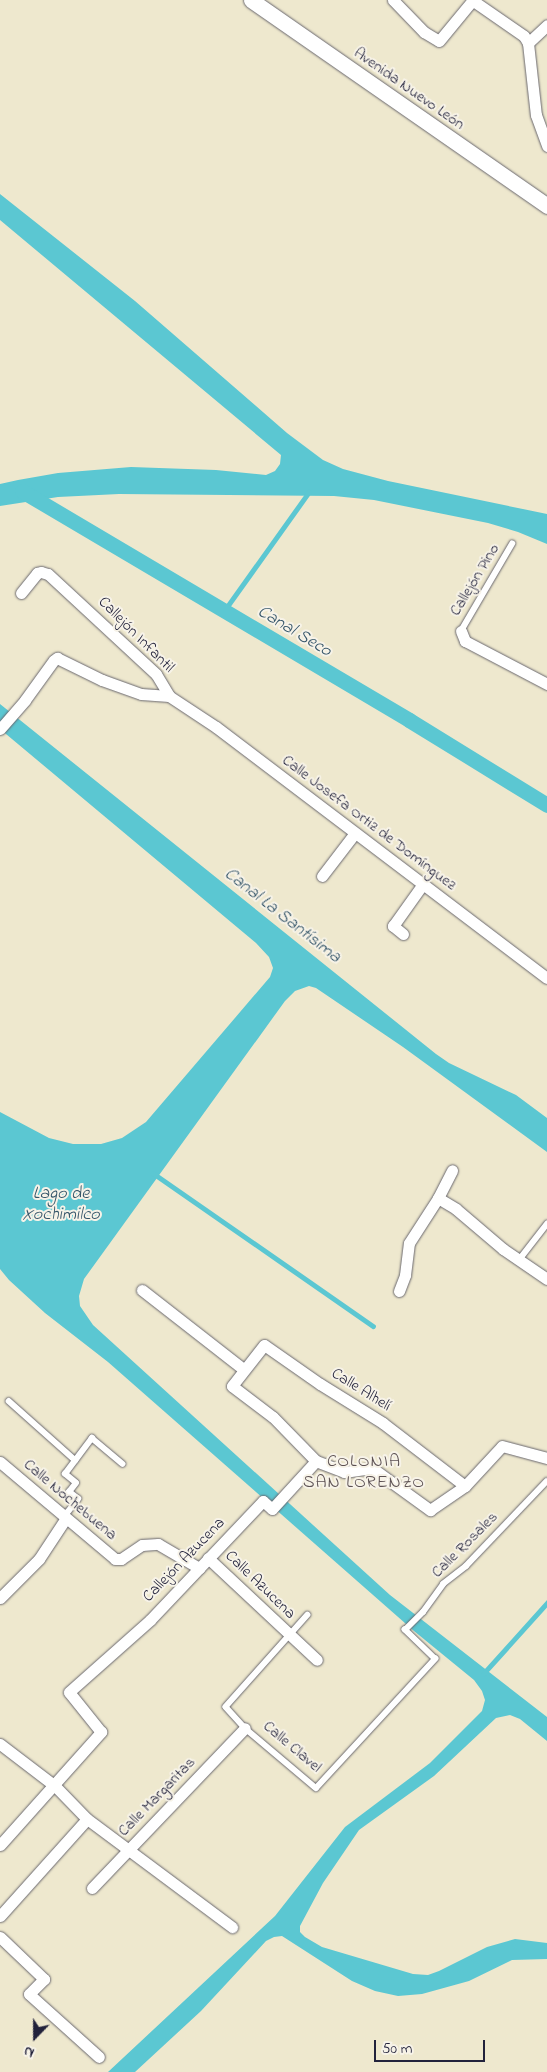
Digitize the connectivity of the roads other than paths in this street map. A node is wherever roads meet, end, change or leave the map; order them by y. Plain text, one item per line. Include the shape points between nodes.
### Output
1 (251, 0) edge
2 (393, 0) edge
3 (472, 0) edge
4 (547, 25) edge
5 (528, 43) junction
6 (547, 146) edge
7 (547, 206) edge
8 (512, 544) dead end
9 (21, 593) dead end
10 (461, 631) joint
11 (547, 684) edge
12 (169, 696) junction
13 (0, 729) edge
14 (354, 833) junction
15 (322, 876) dead end
16 (423, 884) junction
17 (403, 934) dead end
18 (547, 978) edge
19 (452, 1170) dead end
20 (438, 1198) junction
21 (547, 1224) edge
22 (519, 1260) junction
23 (547, 1279) edge
24 (142, 1290) dead end
25 (399, 1291) dead end
26 (243, 1369) junction
27 (8, 1402) dead end
28 (547, 1458) edge
29 (76, 1460) junction
30 (316, 1461) junction
31 (0, 1462) edge
32 (123, 1464) dead end
33 (547, 1481) edge
34 (465, 1486) junction
35 (66, 1518) junction
36 (208, 1558) junction
37 (199, 1568) junction
38 (0, 1598) edge
39 (308, 1615) dead end
40 (406, 1629) joint
41 (289, 1635) junction
42 (317, 1660) dead end
43 (245, 1728) junction
44 (0, 1744) edge
45 (55, 1786) junction
46 (87, 1819) junction
47 (0, 1845) edge
48 (127, 1851) junction
49 (92, 1888) dead end
50 (0, 1916) edge
51 (232, 1927) dead end
52 (0, 1937) edge
53 (99, 2057) dead end

1 - 7 street, Avenida Nuevo León
2 - 3 street via 424,32 439,41
3 - 5 street via 524,36
4 - 5 street
5 - 6 street via 536,115
8 - 10 lane, Callejón Pino
9 - 12 street, Callejón Infantil via 37,573 48,574 156,674
10 - 11 street via 464,641
12 - 13 street, Callejón Infantil via 141,694 96,677 62,659 54,660
12 - 14 street, Calle Josefa Ortiz de Domínguez via 216,727
14 - 15 street
14 - 16 street, Calle Josefa Ortiz de Domínguez
16 - 17 street via 393,926
16 - 18 street, Calle Josefa Ortiz de Domínguez
19 - 20 street
20 - 22 street
20 - 25 street via 409,1244 405,1275
21 - 22 lane
22 - 23 street
24 - 26 street
26 - 30 street via 232,1386 273,1418
26 - 34 street, Calle Alhelí via 264,1345 383,1423
27 - 29 lane
28 - 34 street via 502,1446
29 - 32 lane via 92,1438
29 - 35 lane via 65,1474 76,1483 69,1492 78,1499
30 - 34 street via 344,1472 372,1468 430,1510
30 - 36 street, Callejón Azucena via 272,1509 263,1501
31 - 35 street, Calle Nochebuena
33 - 40 lane, Calle Rosales via 466,1566 443,1584
35 - 37 street, Calle Nochebuena via 116,1559 121,1560 142,1545 158,1544
35 - 38 street via 39,1559
36 - 37 street, Callejón Azucena
36 - 41 street, Calle Azucena
37 - 45 street, Callejón Azucena via 150,1620 69,1692 101,1732
39 - 41 lane
40 - 43 lane, Calle Clavel via 435,1659 316,1788
41 - 42 street, Calle Azucena
41 - 43 lane, Calle Clavel via 226,1707
43 - 48 street, Calle Margaritas
44 - 45 street
45 - 46 street
45 - 47 street
46 - 48 street
46 - 50 street
48 - 49 street, Calle Margaritas
48 - 51 street
52 - 53 street via 44,1979 29,1994

